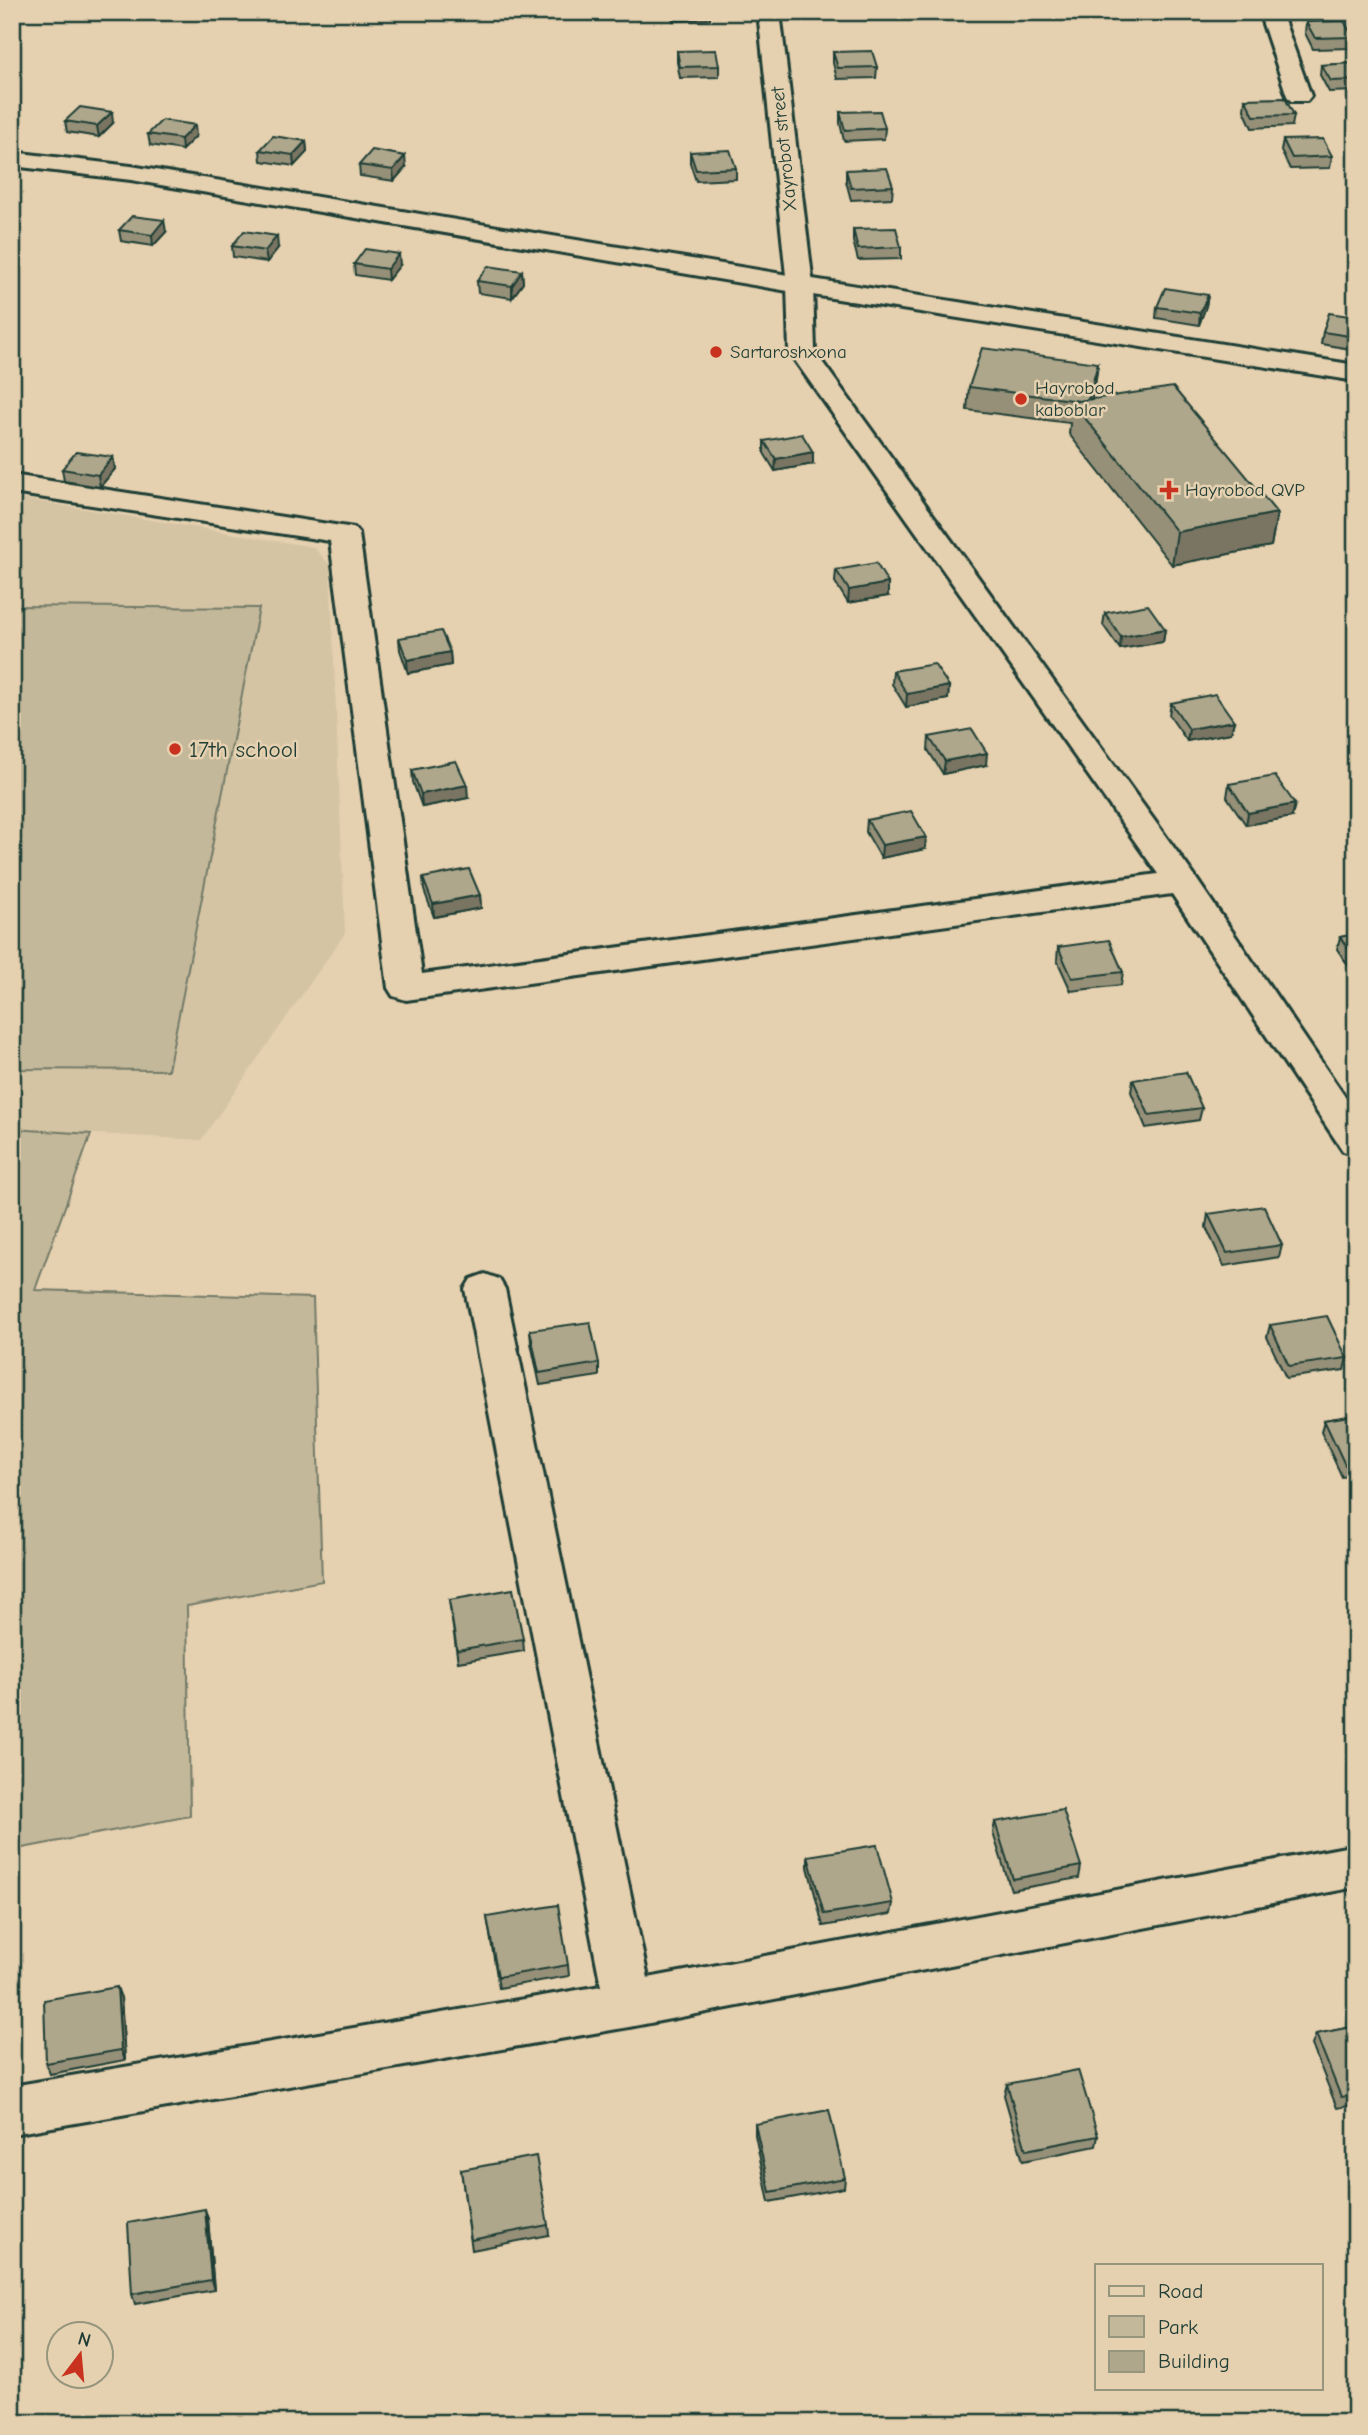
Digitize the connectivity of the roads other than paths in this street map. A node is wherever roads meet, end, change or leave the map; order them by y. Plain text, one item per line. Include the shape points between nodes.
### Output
1 (769, 12) edge
2 (1270, 12) edge
3 (1299, 96) dead end
4 (12, 159) edge
5 (800, 285) junction
6 (1356, 373) edge
7 (12, 484) edge
8 (1181, 882) junction
9 (1356, 1142) edge
10 (485, 1289) dead end
11 (1356, 1866) edge
12 (629, 2004) junction
13 (12, 2110) edge

1 - 5 street, Xayrobot street
2 - 3 street
4 - 5 street via 131,173
5 - 6 street
5 - 8 street, Xayrobot street via 802,352
7 - 8 street via 344,534 406,988
8 - 9 street, Xayrobot street
10 - 12 street
11 - 12 street
12 - 13 street

